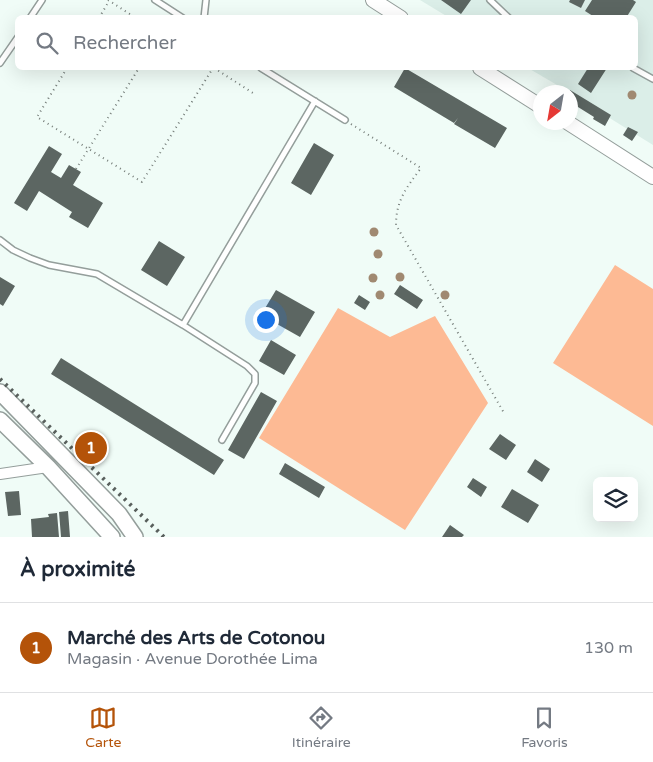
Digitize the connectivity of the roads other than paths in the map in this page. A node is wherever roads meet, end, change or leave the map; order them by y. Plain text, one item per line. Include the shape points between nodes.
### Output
1 (42, 0) edge
2 (155, 0) edge
3 (206, 0) edge
4 (373, 0) edge
5 (490, 0) edge
6 (32, 15) edge
7 (178, 15) edge
8 (204, 15) edge
9 (396, 15) edge
10 (506, 15) edge
11 (15, 41) edge
12 (0, 63) edge
13 (265, 70) edge
14 (483, 70) edge
15 (637, 70) edge
16 (653, 79) edge
17 (314, 101) junction
18 (533, 102) edge
19 (345, 120) road end
20 (578, 129) edge
21 (653, 177) edge
22 (0, 240) edge
23 (183, 325) junction
24 (0, 392) edge
25 (0, 420) edge
26 (222, 440) dead end
27 (48, 467) junction
28 (0, 474) edge
29 (112, 537) edge
30 (135, 537) edge

1 - 6 lane
2 - 7 lane
3 - 8 lane
4 - 9 street
5 - 10 lane
11 - 12 lane
13 - 17 lane
14 - 18 street
15 - 16 lane
17 - 19 lane
17 - 23 lane
20 - 21 street
22 - 23 lane via 49,265 96,274
23 - 26 lane via 255,374 254,383
24 - 30 main road via 119,514
25 - 27 main road
27 - 28 street
27 - 29 main road

